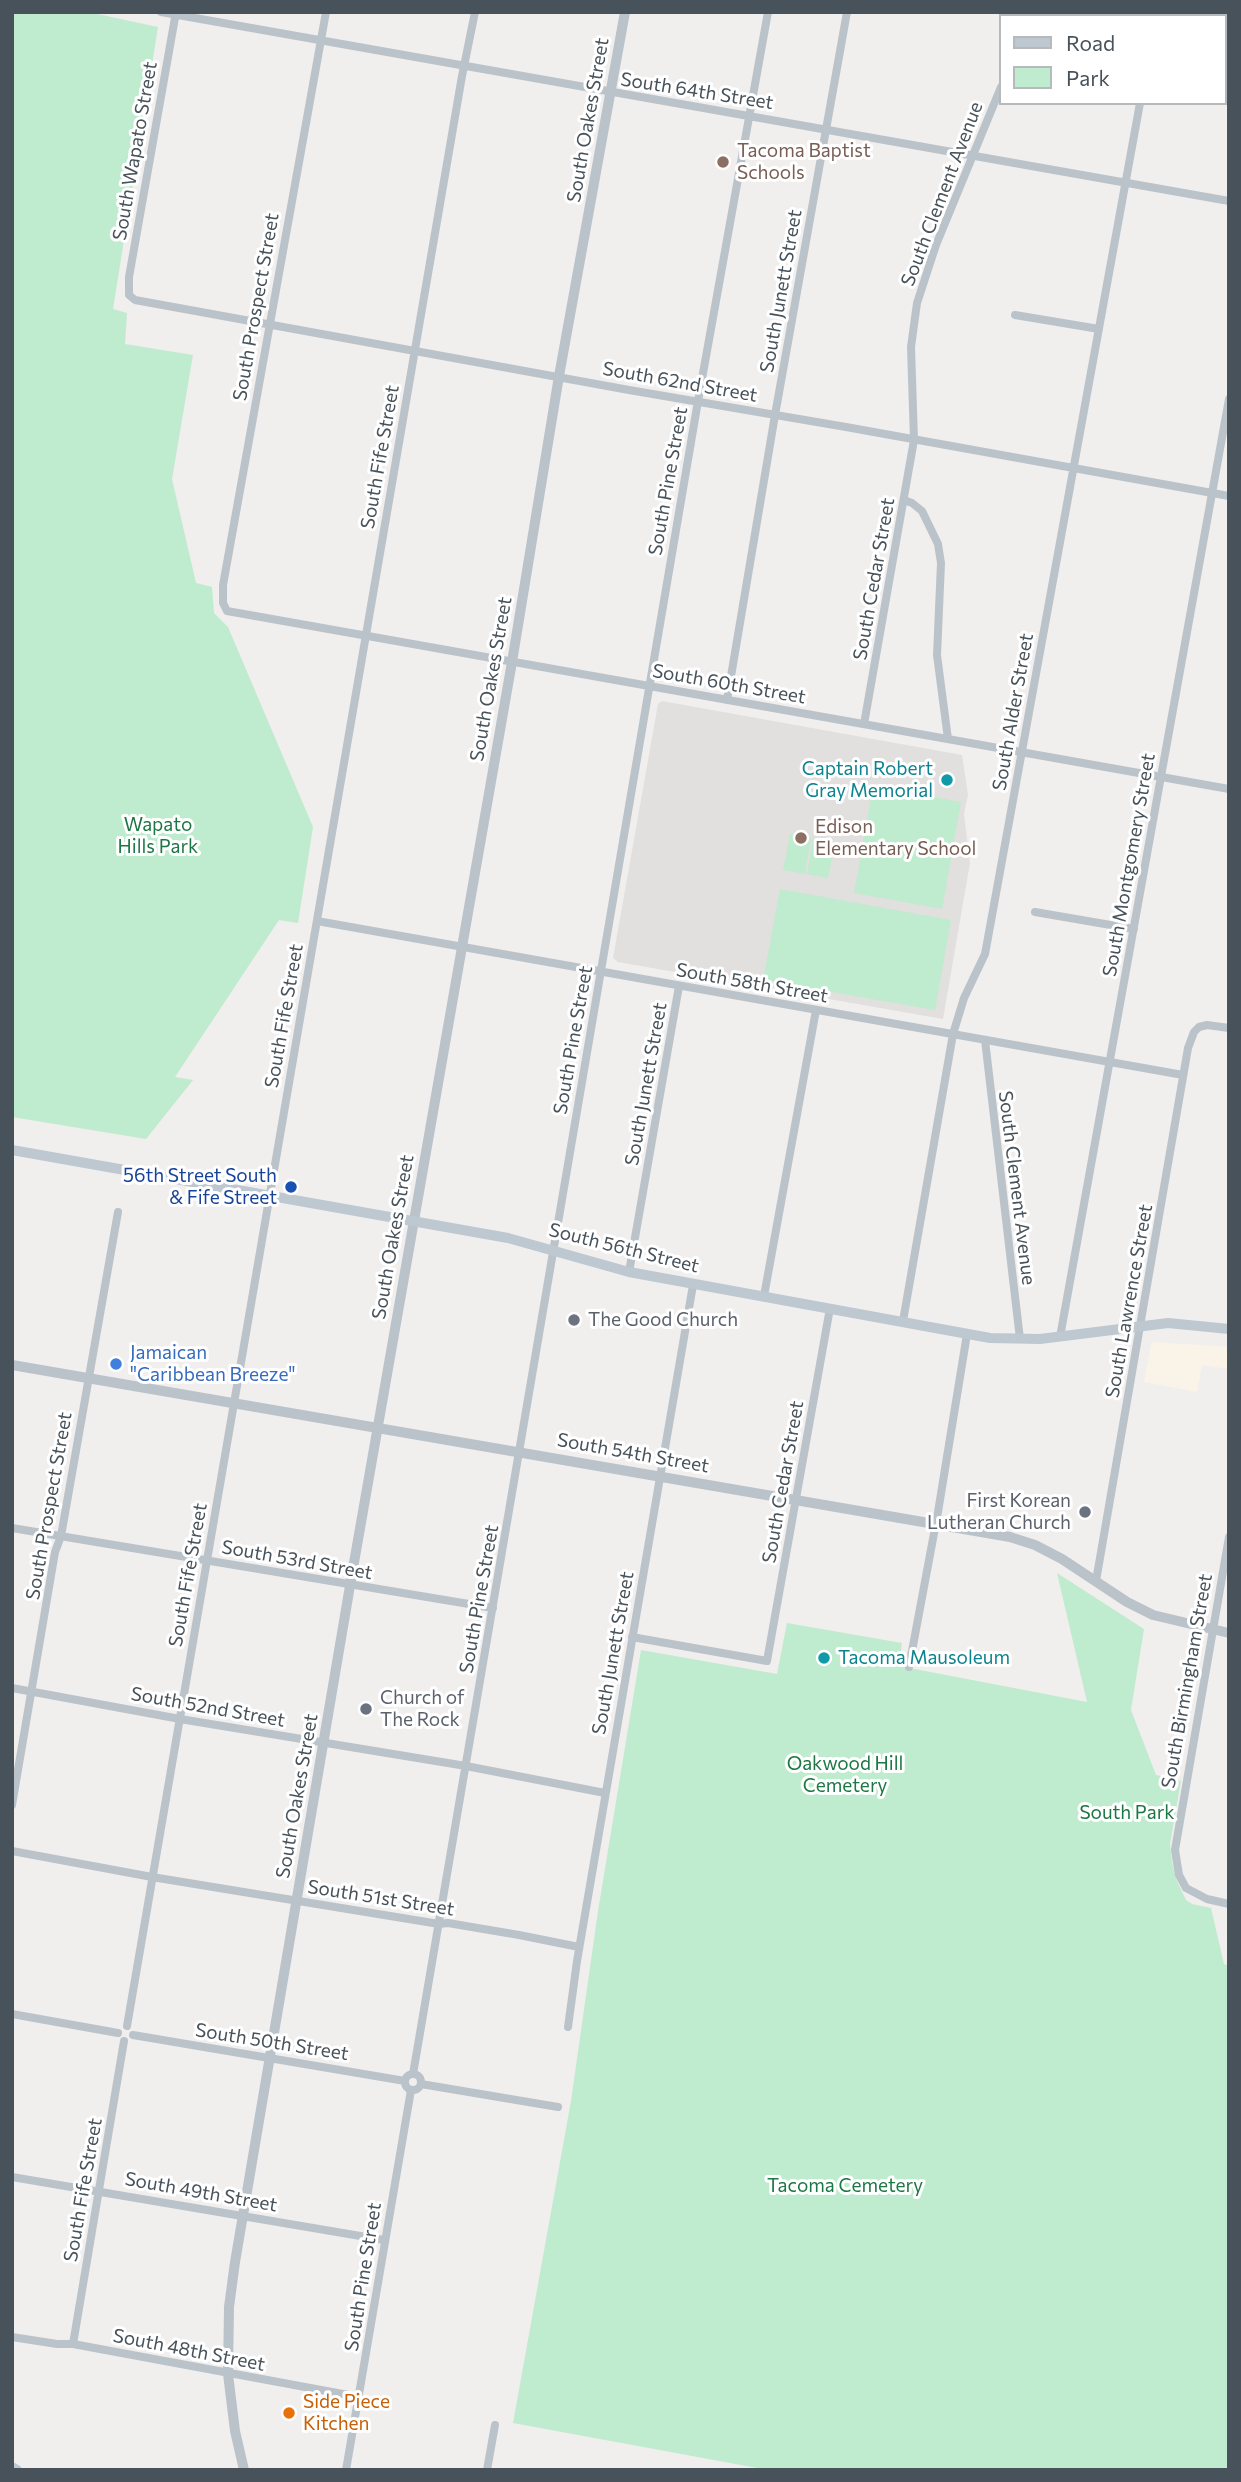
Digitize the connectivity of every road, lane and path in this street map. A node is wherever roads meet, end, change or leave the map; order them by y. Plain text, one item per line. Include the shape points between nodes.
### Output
1 (161, 12) edge
2 (326, 12) edge
3 (475, 12) edge
4 (625, 12) edge
5 (768, 12) edge
6 (847, 12) edge
7 (176, 14) edge
8 (320, 39) junction
9 (464, 67) junction
10 (1000, 89) edge
11 (611, 93) junction
12 (1140, 105) edge
13 (750, 116) junction
14 (826, 128) junction
15 (972, 155) junction
16 (1126, 182) junction
17 (1229, 201) edge
18 (129, 295) joint
19 (1015, 315) dead end
20 (269, 324) junction
21 (1099, 329) junction
22 (415, 350) junction
23 (558, 376) junction
24 (1229, 399) edge
25 (698, 401) junction
26 (775, 415) junction
27 (914, 440) junction
28 (1074, 468) junction
29 (1212, 493) junction
30 (1229, 496) edge
31 (904, 500) junction
32 (225, 608) joint
33 (366, 636) junction
34 (512, 662) junction
35 (650, 686) junction
36 (727, 700) junction
37 (864, 724) junction
38 (948, 739) junction
39 (1022, 752) junction
40 (1161, 777) junction
41 (1229, 789) edge
42 (1035, 912) dead end
43 (317, 921) junction
44 (1134, 929) junction
45 (462, 947) junction
46 (601, 972) junction
47 (679, 986) junction
48 (816, 1010) junction
49 (1229, 1028) edge
50 (953, 1034) junction
51 (985, 1040) junction
52 (1110, 1062) junction
53 (1183, 1075) junction
54 (12, 1150) edge
55 (270, 1196) junction
56 (118, 1212) dead end
57 (414, 1222) junction
58 (554, 1249) junction
59 (628, 1272) junction
60 (693, 1285) junction
61 (764, 1296) junction
62 (830, 1308) junction
63 (903, 1321) junction
64 (1141, 1326) junction
65 (1229, 1329) edge
66 (967, 1335) junction
67 (1060, 1337) junction
68 (1020, 1339) junction
69 (12, 1364) edge
70 (88, 1377) junction
71 (234, 1402) junction
72 (378, 1427) junction
73 (520, 1451) junction
74 (660, 1475) junction
75 (796, 1500) junction
76 (936, 1524) junction
77 (12, 1528) edge
78 (61, 1536) junction
79 (1229, 1537) edge
80 (207, 1560) junction
81 (1096, 1581) junction
82 (351, 1585) junction
83 (493, 1608) junction
84 (1212, 1630) junction
85 (1229, 1633) edge
86 (632, 1637) junction
87 (909, 1667) dead end
88 (12, 1688) edge
89 (33, 1691) junction
90 (180, 1719) junction
91 (324, 1743) junction
92 (466, 1766) junction
93 (606, 1793) junction
94 (12, 1805) edge
95 (12, 1851) edge
96 (152, 1877) junction
97 (296, 1901) junction
98 (1229, 1903) edge
99 (439, 1924) junction
100 (579, 1947) junction
101 (12, 2014) edge
102 (127, 2026) junction
103 (568, 2027) dead end
104 (118, 2033) junction
105 (133, 2035) junction
106 (124, 2041) junction
107 (270, 2059) junction
108 (413, 2074) junction
109 (405, 2081) junction
110 (421, 2084) junction
111 (411, 2090) junction
112 (558, 2107) dead end
113 (12, 2177) edge
114 (99, 2191) junction
115 (243, 2216) junction
116 (384, 2239) junction
117 (12, 2337) edge
118 (73, 2344) junction
119 (228, 2374) junction
120 (359, 2397) junction
121 (495, 2425) dead end
122 (244, 2470) edge
123 (346, 2470) edge
124 (487, 2470) edge

1 - 7 street, South 64th Street
2 - 8 street, South Prospect Street
3 - 9 street, South Fife Street
4 - 11 street, South Oakes Street
5 - 13 street, South Pine Street
6 - 14 street, South Junett Street
7 - 8 street, South 64th Street
7 - 18 street, South Wapato Street
8 - 9 street, South 64th Street
8 - 20 street, South Prospect Street
9 - 11 street, South 64th Street
9 - 22 street, South Fife Street
10 - 15 street, South Clement Avenue
11 - 13 street, South 64th Street
11 - 23 street, South Oakes Street
12 - 16 street, South Alder Street
13 - 14 street, South 64th Street
13 - 25 street, South Pine Street
14 - 15 street, South 64th Street
14 - 26 street, South Junett Street
15 - 16 street, South 64th Street
15 - 27 street, South Clement Avenue via 926,271 914,317
16 - 17 street, South 64th Street
16 - 21 street, South Alder Street
18 - 20 street, South 62nd Street via 144,303
19 - 21 street
20 - 22 street, South 62nd Street
20 - 32 street, South Prospect Street via 223,585
21 - 28 street, South Alder Street
22 - 23 street, South 62nd Street
22 - 33 street, South Fife Street
23 - 25 street, South 62nd Street
23 - 34 street, South Oakes Street
24 - 29 street, South Montgomery Street
25 - 26 street, South 62nd Street
25 - 35 street, South Pine Street
26 - 27 street, South 62nd Street
26 - 36 street, South Junett Street
27 - 28 street, South 62nd Street
27 - 31 street, South Cedar Street
28 - 29 street, South 62nd Street
28 - 39 street, South Alder Street
29 - 30 street, South 62nd Street
29 - 40 street, South Montgomery Street
31 - 37 street, South Cedar Street
31 - 38 street via 922,512 938,544 937,655
32 - 33 street, South 60th Street via 236,614
33 - 34 street, South 60th Street
33 - 43 street, South Fife Street
34 - 35 street, South 60th Street
34 - 45 street, South Oakes Street
35 - 36 street, South 60th Street
35 - 46 street, South Pine Street
36 - 37 street, South 60th Street
37 - 38 street, South 60th Street
38 - 39 street, South 60th Street
39 - 40 street, South 60th Street
39 - 50 street, South Alder Street via 985,954
40 - 41 street, South 60th Street
40 - 44 street, South Montgomery Street
42 - 44 street
43 - 45 street, South 58th Street
43 - 55 street, South Fife Street
44 - 52 street, South Montgomery Street
45 - 46 street, South 58th Street
45 - 57 street, South Oakes Street
46 - 47 street, South 58th Street
46 - 58 street, South Pine Street
47 - 48 street, South 58th Street
47 - 59 street, South Junett Street
48 - 50 street, South 58th Street
48 - 61 street
49 - 53 street, South Lawrence Street via 1197,1028 1189,1042
50 - 51 street, South 58th Street
50 - 63 street, South Alder Street
51 - 52 street, South 58th Street
51 - 68 street, South Clement Avenue
52 - 53 street, South 58th Street
52 - 67 street, South Montgomery Street
53 - 64 street, South Lawrence Street
54 - 55 main road, South 56th Street
55 - 57 main road, South 56th Street
55 - 71 street, South Fife Street
56 - 70 street, South Prospect Street
57 - 58 main road, South 56th Street
57 - 72 street, South Oakes Street
58 - 59 main road, South 56th Street
58 - 73 street, South Pine Street
59 - 60 main road, South 56th Street
60 - 61 main road, South 56th Street
60 - 74 street, South Junett Street
61 - 62 main road, South 56th Street
62 - 63 main road, South 56th Street
62 - 75 street, South Cedar Street
63 - 66 main road, South 56th Street
64 - 65 main road, South 56th Street via 1183,1323
64 - 67 main road, South 56th Street
64 - 81 street, South Lawrence Street
66 - 68 main road, South 56th Street
66 - 76 street
67 - 68 main road, South 56th Street
69 - 70 street, South 54th Street
70 - 71 street, South 54th Street
70 - 78 street, South Prospect Street
71 - 72 street, South 54th Street
71 - 80 street, South Fife Street
72 - 73 street, South 54th Street
72 - 82 street, South Oakes Street
73 - 74 street, South 54th Street
73 - 83 street, South Pine Street
74 - 75 street, South 54th Street
74 - 86 street, South Junett Street
75 - 76 street, South 54th Street
75 - 86 street, South Cedar Street via 767,1661
76 - 81 street, South 54th Street via 1035,1545
76 - 87 street
77 - 78 street, South 53rd Street
78 - 80 street, South 53rd Street
78 - 89 street, South Prospect Street
79 - 84 street, South Birmingham Street
80 - 82 street, South 53rd Street
80 - 90 street, South Fife Street
81 - 84 street, South 54th Street via 1153,1615
82 - 83 street, South 53rd Street
82 - 91 street, South Oakes Street
83 - 92 street, South Pine Street
84 - 85 street, South 54th Street
84 - 98 street, South Birmingham Street via 1175,1850 1186,1888
86 - 93 street, South Junett Street
88 - 89 street, South 52nd Street
89 - 90 street, South 52nd Street
89 - 94 street, South Prospect Street
90 - 91 street, South 52nd Street
90 - 96 street, South Fife Street
91 - 92 street, South 52nd Street
91 - 97 street, South Oakes Street
92 - 93 street, South 52nd Street
92 - 99 street, South Pine Street
93 - 100 street, South Junett Street
95 - 96 street, South 51st Street
96 - 97 street, South 51st Street
96 - 102 street, South Fife Street
97 - 99 street, South 51st Street
97 - 107 street, South Oakes Street
99 - 100 street, South 51st Street
99 - 108 street, South Pine Street
100 - 103 street, South Junett Street
101 - 104 street
102 - 104 street
102 - 105 street
104 - 106 street
105 - 106 street
105 - 107 street, South 50th Street
106 - 114 street, South Fife Street
107 - 109 street, South 50th Street
107 - 115 street, South Oakes Street
108 - 109 street
108 - 110 street
109 - 111 street
110 - 111 street
110 - 112 street
111 - 116 street, South Pine Street
113 - 114 street, South 49th Street
114 - 115 street, South 49th Street
114 - 118 street, South Fife Street
115 - 116 street, South 49th Street
115 - 119 street, South Oakes Street via 229,2307
116 - 120 street, South Pine Street
117 - 118 street, South 48th Street
118 - 119 street, South 48th Street
119 - 120 street, South 48th Street
119 - 122 street, South Oakes Street
120 - 123 street, South Pine Street
121 - 124 street

